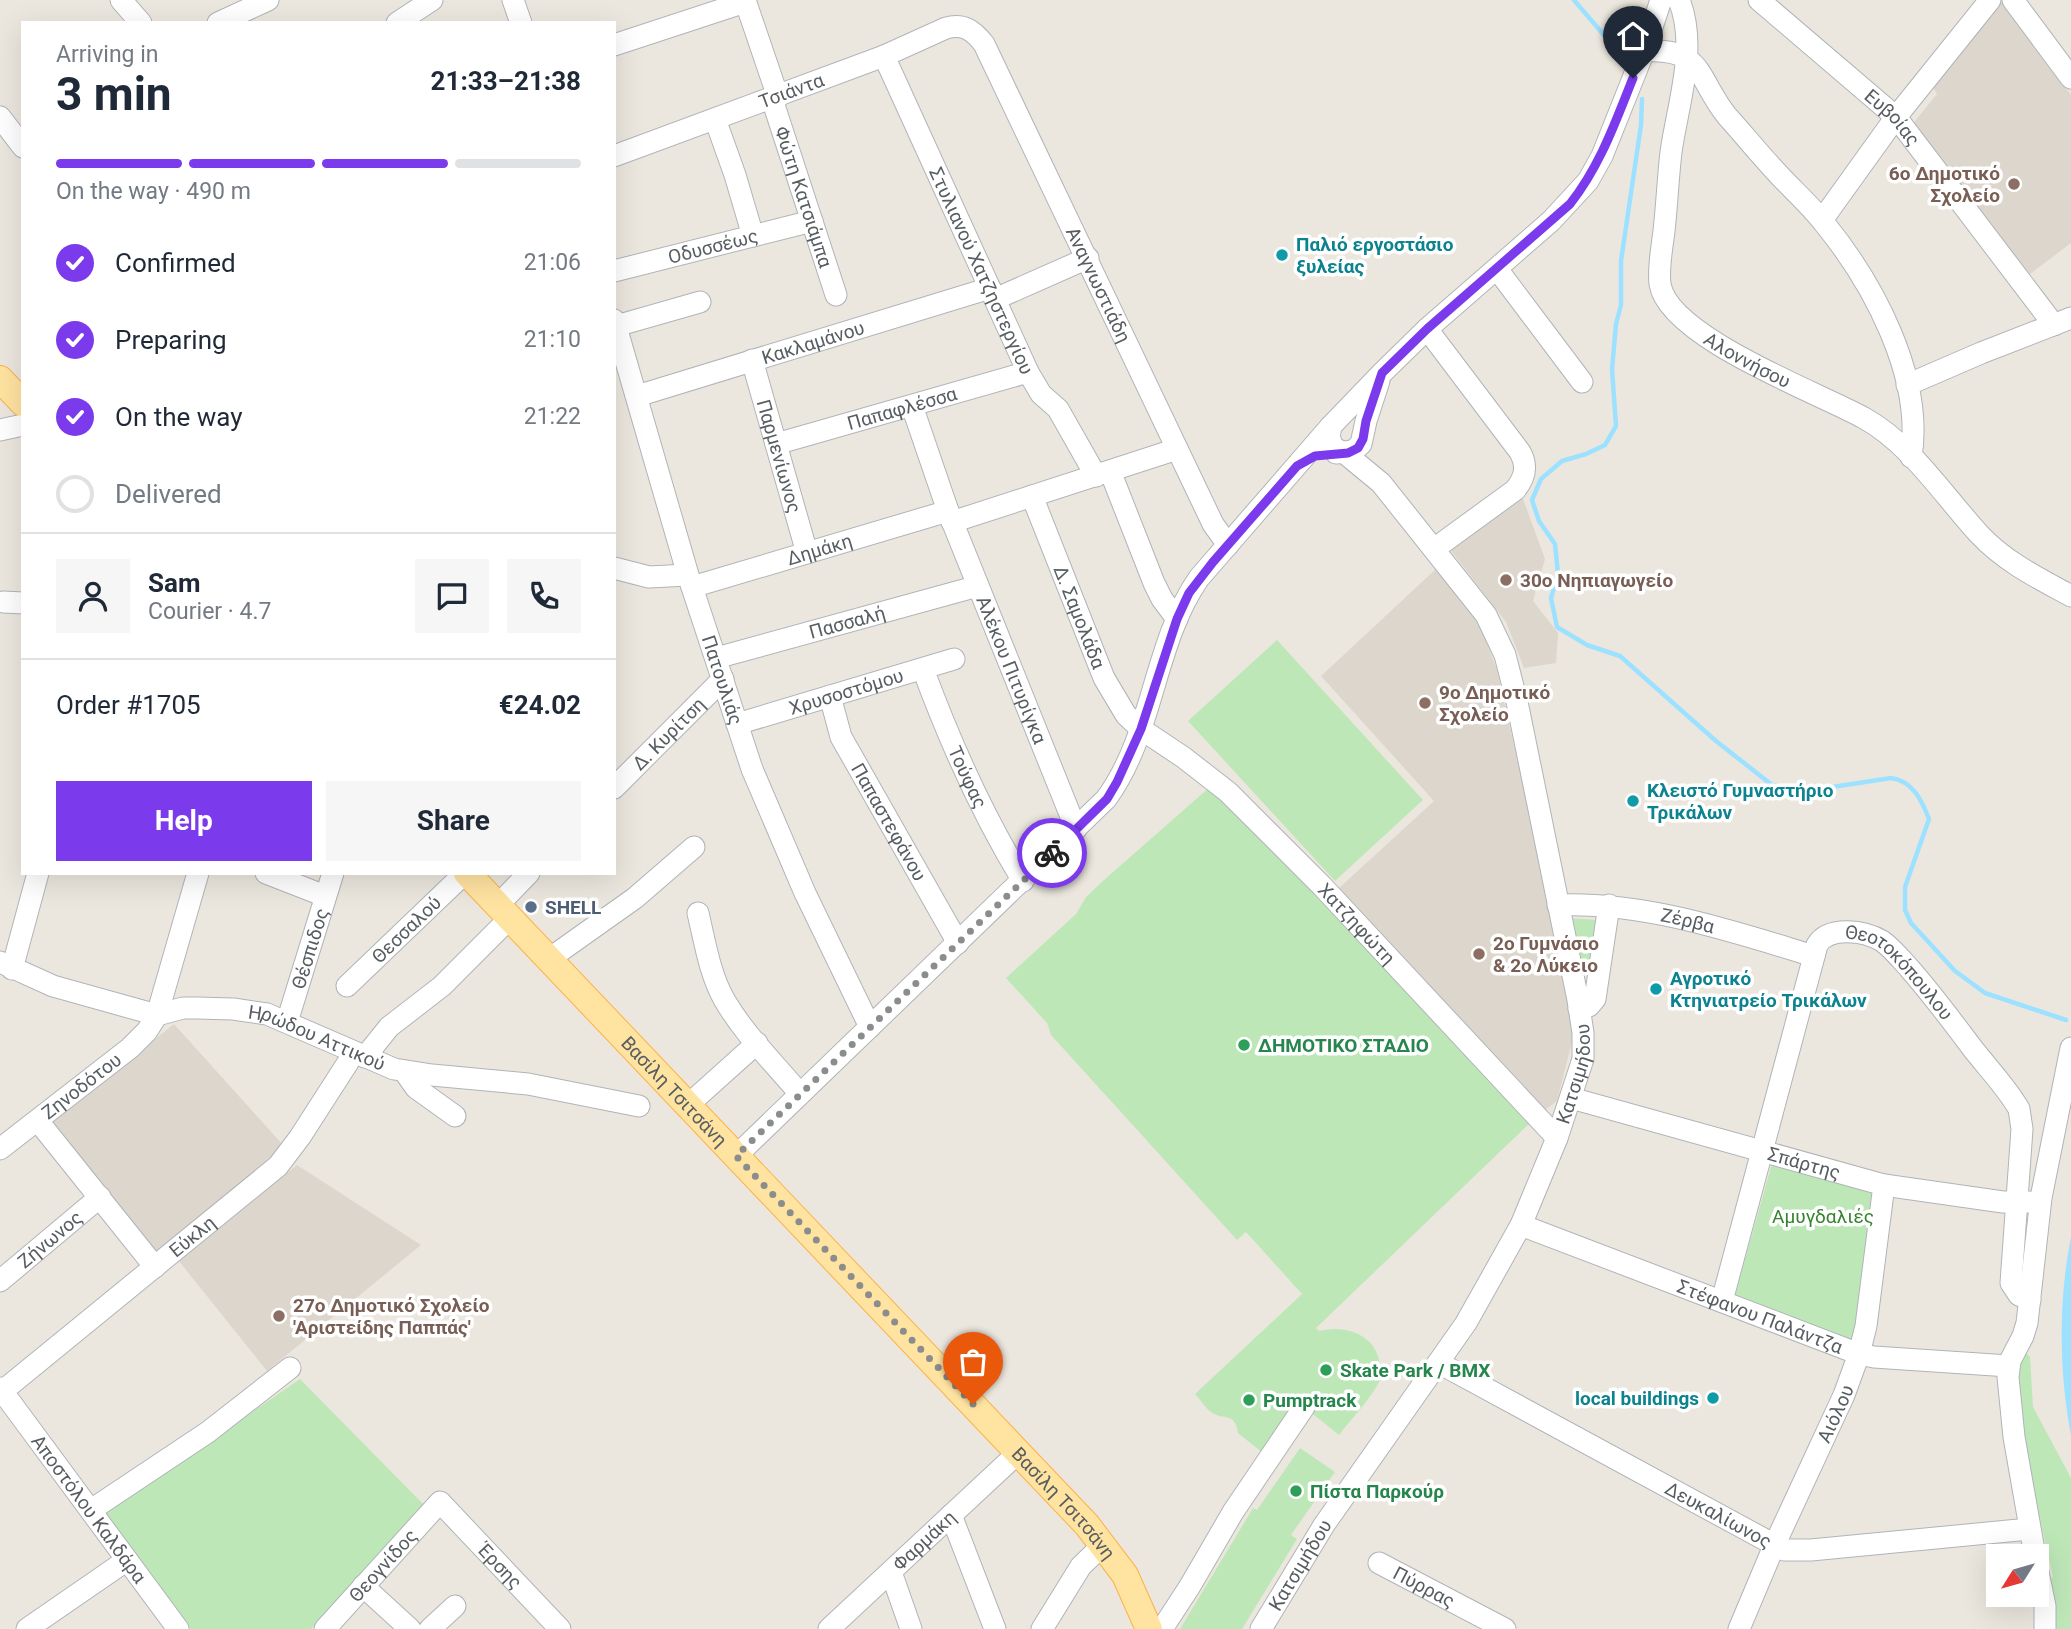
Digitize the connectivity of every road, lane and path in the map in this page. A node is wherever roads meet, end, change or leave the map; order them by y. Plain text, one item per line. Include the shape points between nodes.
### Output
1 (121, 0) edge
2 (268, 0) edge
3 (432, 0) edge
4 (513, 0) edge
5 (1661, 0) edge
6 (1679, 0) edge
7 (1759, 0) edge
8 (1990, 0) edge
9 (2013, 0) edge
10 (745, 1) edge
11 (139, 21) edge
12 (222, 21) edge
13 (400, 21) edge
14 (520, 21) edge
15 (967, 28) joint
16 (616, 44) edge
17 (1644, 51) junction
18 (884, 56) junction
19 (1686, 58) junction
20 (2071, 78) edge
21 (775, 98) junction
22 (0, 117) edge
23 (1896, 117) junction
24 (715, 119) junction
25 (21, 144) edge
26 (616, 155) edge
27 (1822, 220) junction
28 (812, 221) junction
29 (753, 236) junction
30 (1088, 258) junction
31 (1497, 269) junction
32 (616, 270) edge
33 (992, 293) junction
34 (836, 295) dead end
35 (700, 302) dead end
36 (2062, 321) edge
37 (616, 323) edge
38 (1427, 329) junction
39 (616, 330) edge
40 (752, 360) junction
41 (621, 366) edge
42 (1028, 372) junction
43 (1382, 373) junction
44 (1582, 382) dead end
45 (1907, 385) junction
46 (636, 396) junction
47 (912, 406) junction
48 (1335, 422) junction
49 (21, 425) edge
50 (0, 430) edge
51 (1364, 433) junction
52 (776, 444) junction
53 (1177, 449) junction
54 (1343, 452) junction
55 (1911, 457) junction
56 (1297, 466) junction
57 (1103, 473) junction
58 (1381, 483) junction
59 (1032, 496) junction
60 (950, 517) junction
61 (1228, 545) junction
62 (1434, 550) junction
63 (807, 553) junction
64 (616, 569) edge
65 (690, 581) junction
66 (978, 586) junction
67 (2071, 596) edge
68 (1177, 619) junction
69 (716, 658) junction
70 (954, 659) dead end
71 (923, 668) junction
72 (723, 679) junction
73 (830, 696) junction
74 (737, 724) junction
75 (1141, 729) junction
76 (616, 786) edge
77 (1076, 829) junction
78 (694, 847) dead end
79 (37, 875) edge
80 (197, 875) edge
81 (271, 875) edge
82 (332, 875) edge
83 (464, 875) edge
84 (468, 875) edge
85 (528, 875) edge
86 (1023, 881) junction
87 (325, 896) junction
88 (1558, 905) junction
89 (1609, 905) junction
90 (504, 912) junction
91 (698, 914) dead end
92 (958, 943) junction
93 (1814, 956) junction
94 (549, 959) junction
95 (6, 966) edge
96 (1573, 980) junction
97 (1598, 980) junction
98 (347, 986) dead end
99 (1579, 1009) junction
100 (157, 1015) junction
101 (287, 1022) junction
102 (870, 1027) junction
103 (757, 1043) junction
104 (2071, 1048) edge
105 (360, 1055) junction
106 (404, 1071) junction
107 (800, 1094) junction
108 (1571, 1098) junction
109 (688, 1105) junction
110 (639, 1106) dead end
111 (455, 1116) dead end
112 (38, 1121) junction
113 (1557, 1138) junction
114 (1, 1148) edge
115 (1762, 1152) junction
116 (736, 1156) junction
117 (1884, 1185) junction
118 (100, 1197) junction
119 (2041, 1199) junction
120 (2017, 1203) junction
121 (1521, 1226) junction
122 (155, 1267) junction
123 (0, 1281) edge
124 (2030, 1300) junction
125 (1722, 1301) junction
126 (1859, 1354) junction
127 (1439, 1363) junction
128 (2009, 1366) junction
129 (290, 1368) dead end
130 (1, 1391) edge
131 (1304, 1407) dead end
132 (1019, 1452) junction
133 (439, 1502) joint
134 (91, 1510) junction
135 (951, 1515) junction
136 (2029, 1529) junction
137 (1104, 1544) junction
138 (2032, 1544) edge
139 (1774, 1546) junction
140 (127, 1560) junction
141 (1379, 1563) dead end
142 (891, 1572) junction
143 (363, 1586) junction
144 (455, 1606) dead end
145 (2045, 1607) edge
146 (27, 1629) edge
147 (178, 1629) edge
148 (325, 1629) edge
149 (410, 1629) edge
150 (430, 1629) edge
151 (560, 1629) edge
152 (829, 1629) edge
153 (911, 1629) edge
154 (995, 1629) edge
155 (1042, 1629) edge
156 (1149, 1629) edge
157 (1162, 1629) edge
158 (1261, 1629) edge
159 (1505, 1629) edge
160 (1739, 1629) edge
161 (2045, 1629) edge

1 - 11 street
2 - 12 street
3 - 13 street
4 - 14 street
5 - 17 street
6 - 19 street, Αλοννήσου via 1686,27
7 - 23 street, Ευβοίας
8 - 23 street
9 - 20 street
10 - 16 street
10 - 21 street, Φώτη Κατσιάμπα
15 - 18 street, Τσιάντα via 946,28
15 - 30 street, Αναγνωστιάδη via 984,44
17 - 19 street via 1672,51
17 - 31 street via 1588,181 1570,204
18 - 21 street, Τσιάντα
18 - 33 street, Στυλιανού Χατζηστεργίου
19 - 27 street via 1698,67 1727,116
19 - 55 street, Αλοννήσου via 1660,266 1664,297 1694,327 1783,379 1865,418
21 - 24 street, Τσιάντα
21 - 28 street, Φώτη Κατσιάμπα
22 - 25 street
23 - 27 street
23 - 36 street, Ευβοίας
24 - 26 street, Τσιάντα
24 - 29 street
27 - 45 street via 1873,298
28 - 29 street, Οδυσσέως
28 - 34 street, Φώτη Κατσιάμπα
29 - 32 street, Οδυσσέως
30 - 33 street, Κακλαμάνου
30 - 53 street, Αναγνωστιάδη
31 - 38 street
31 - 44 street
33 - 40 street, Κακλαμάνου
33 - 42 street, Στυλιανού Χατζηστεργίου
35 - 37 street
36 - 45 street
38 - 43 street
38 - 62 street via 1520,452 1525,467 1515,490
39 - 41 street, Πατουλιάς
40 - 46 street, Κακλαμάνου
40 - 52 street, Παρμενίωνος
41 - 46 street, Πατουλιάς
42 - 47 street, Παπαφλέσσα
42 - 57 street, Στυλιανού Χατζηστεργίου
43 - 48 street
43 - 51 street
45 - 55 street via 1913,421
46 - 65 street, Πατουλιάς
47 - 52 street, Παπαφλέσσα
47 - 60 street, Αλέκου Πιτυρίγκα
48 - 51 street via 1355,420
48 - 54 street via 1330,442
48 - 56 street
49 - 50 street
51 - 54 street via 1358,448
51 - 58 street
52 - 63 street, Παρμενίωνος
53 - 57 street, Δημάκη
53 - 61 street, Αναγνωστιάδη
54 - 56 street via 1315,456
54 - 58 street
55 - 67 street, Αλοννήσου via 1993,548
56 - 61 street
57 - 59 street, Δημάκη
57 - 68 street, Στυλιανού Χατζηστεργίου via 1162,599
58 - 62 street, Κατσιμήδου
59 - 60 street, Δημάκη
59 - 75 street, Δ. Σαμολάδα via 1104,678 1117,702
60 - 63 street, Δημάκη
60 - 66 street, Αλέκου Πιτυρίγκα
61 - 68 street via 1199,578
62 - 88 street, Κατσιμήδου via 1486,615 1505,655
63 - 65 street, Δημάκη
64 - 65 street, Δημάκη
65 - 69 street, Πατουλιάς
66 - 69 street, Πασσαλή
66 - 77 street, Αλέκου Πιτυρίγκα
68 - 75 street
69 - 72 street, Πατουλιάς
70 - 71 street, Χρυσοστόμου
71 - 73 street, Χρυσοστόμου
71 - 86 street, Τούφας via 981,806
72 - 74 street, Πατουλιάς
72 - 76 street, Δ. Κυρίτση
73 - 74 street, Χρυσοστόμου
73 - 92 street, Παπαστεφάνου via 841,737
74 - 102 street, Πατουλιάς via 783,845
75 - 77 street via 1111,793
75 - 113 street, Χατζηφώτη via 1228,792
77 - 86 street
78 - 94 street via 635,898
79 - 95 street
80 - 100 street
81 - 87 street
82 - 87 street, Θέσπιδος
83 - 98 street, Θεσσαλού
84 - 90 main road, Βασίλη Τσιτσάνη
85 - 90 street
86 - 92 street
87 - 101 street, Θέσπιδος
88 - 89 street, Ζέρβα
88 - 96 street, Κατσιμήδου
89 - 93 street, Ζέρβα via 1651,911
89 - 97 street
90 - 94 main road, Βασίλη Τσιτσάνη
90 - 105 street, Εύκλη via 448,980
91 - 103 street via 715,980
92 - 102 street
93 - 115 street, Θεοτοκόπουλου
93 - 120 street, Θεοτοκόπουλου via 1819,942 1828,935 1871,936 1885,944 1931,994 2019,1110
94 - 109 main road, Βασίλη Τσιτσάνη
95 - 100 street, Ηρώδου Αττικού via 53,986
96 - 97 street
96 - 99 street, Κατσιμήδου
97 - 99 street via 1593,1003
99 - 108 street, Κατσιμήδου via 1583,1059
100 - 101 street, Ηρώδου Αττικού via 183,1008 233,1009
100 - 112 street, Ζηνοδότου via 130,1048
101 - 105 street, Ηρώδου Αττικού
102 - 107 street
103 - 107 street
103 - 109 street
104 - 119 street
105 - 106 street, Ηρώδου Αττικού
105 - 122 street, Εύκλη via 278,1166
106 - 110 street, Ηρώδου Αττικού via 528,1084
106 - 111 street via 416,1088
107 - 116 street
108 - 113 street, Κατσιμήδου
108 - 115 street, Σπάρτης
109 - 116 main road, Βασίλη Τσιτσάνη
112 - 114 street, Ζηνοδότου
112 - 118 street
113 - 121 street, Κατσιμήδου
115 - 117 street, Σπάρτης
115 - 125 street, Θεοτοκόπουλου
116 - 132 main road, Βασίλη Τσιτσάνη
117 - 120 street, Σπάρτης
117 - 126 street, Αιόλου
118 - 122 street
118 - 123 street, Ζήνωνος
119 - 120 street, Σπάρτης
119 - 124 street
120 - 124 street, Θεοτοκόπουλου via 2011,1283 2019,1295
121 - 125 street, Στέφανου Παλάντζα
121 - 127 street, Κατσιμήδου
122 - 130 street, Εύκλη
124 - 128 street via 2026,1328
125 - 126 street, Στέφανου Παλάντζα
126 - 128 street, Στέφανου Παλάντζα
126 - 139 street, Αιόλου
127 - 139 street, Δευκαλίωνος
127 - 158 street, Κατσιμήδου via 1324,1525
128 - 136 street via 2014,1437
129 - 134 street via 199,1438
130 - 134 street, Αποστόλου Καλδάρα
131 - 157 street
132 - 135 street, Φαρμάκη
132 - 137 main road, Βασίλη Τσιτσάνη
133 - 143 street, Θεογνίδος
133 - 151 street, Έρσης
134 - 140 street, Αποστόλου Καλδάρα
135 - 142 street, Φαρμάκη
135 - 154 street
136 - 138 street
136 - 139 street, Δευκαλίωνος via 1796,1552
137 - 155 street via 1081,1566
137 - 156 main road, Βασίλη Τσιτσάνη via 1125,1575
139 - 160 street, Αιόλου
140 - 146 street
140 - 147 street, Αποστόλου Καλδάρα
141 - 159 street, Πύρρας
142 - 152 street, Φαρμάκη
142 - 153 street
143 - 148 street, Θεογνίδος
143 - 149 street
144 - 150 street
145 - 161 street

